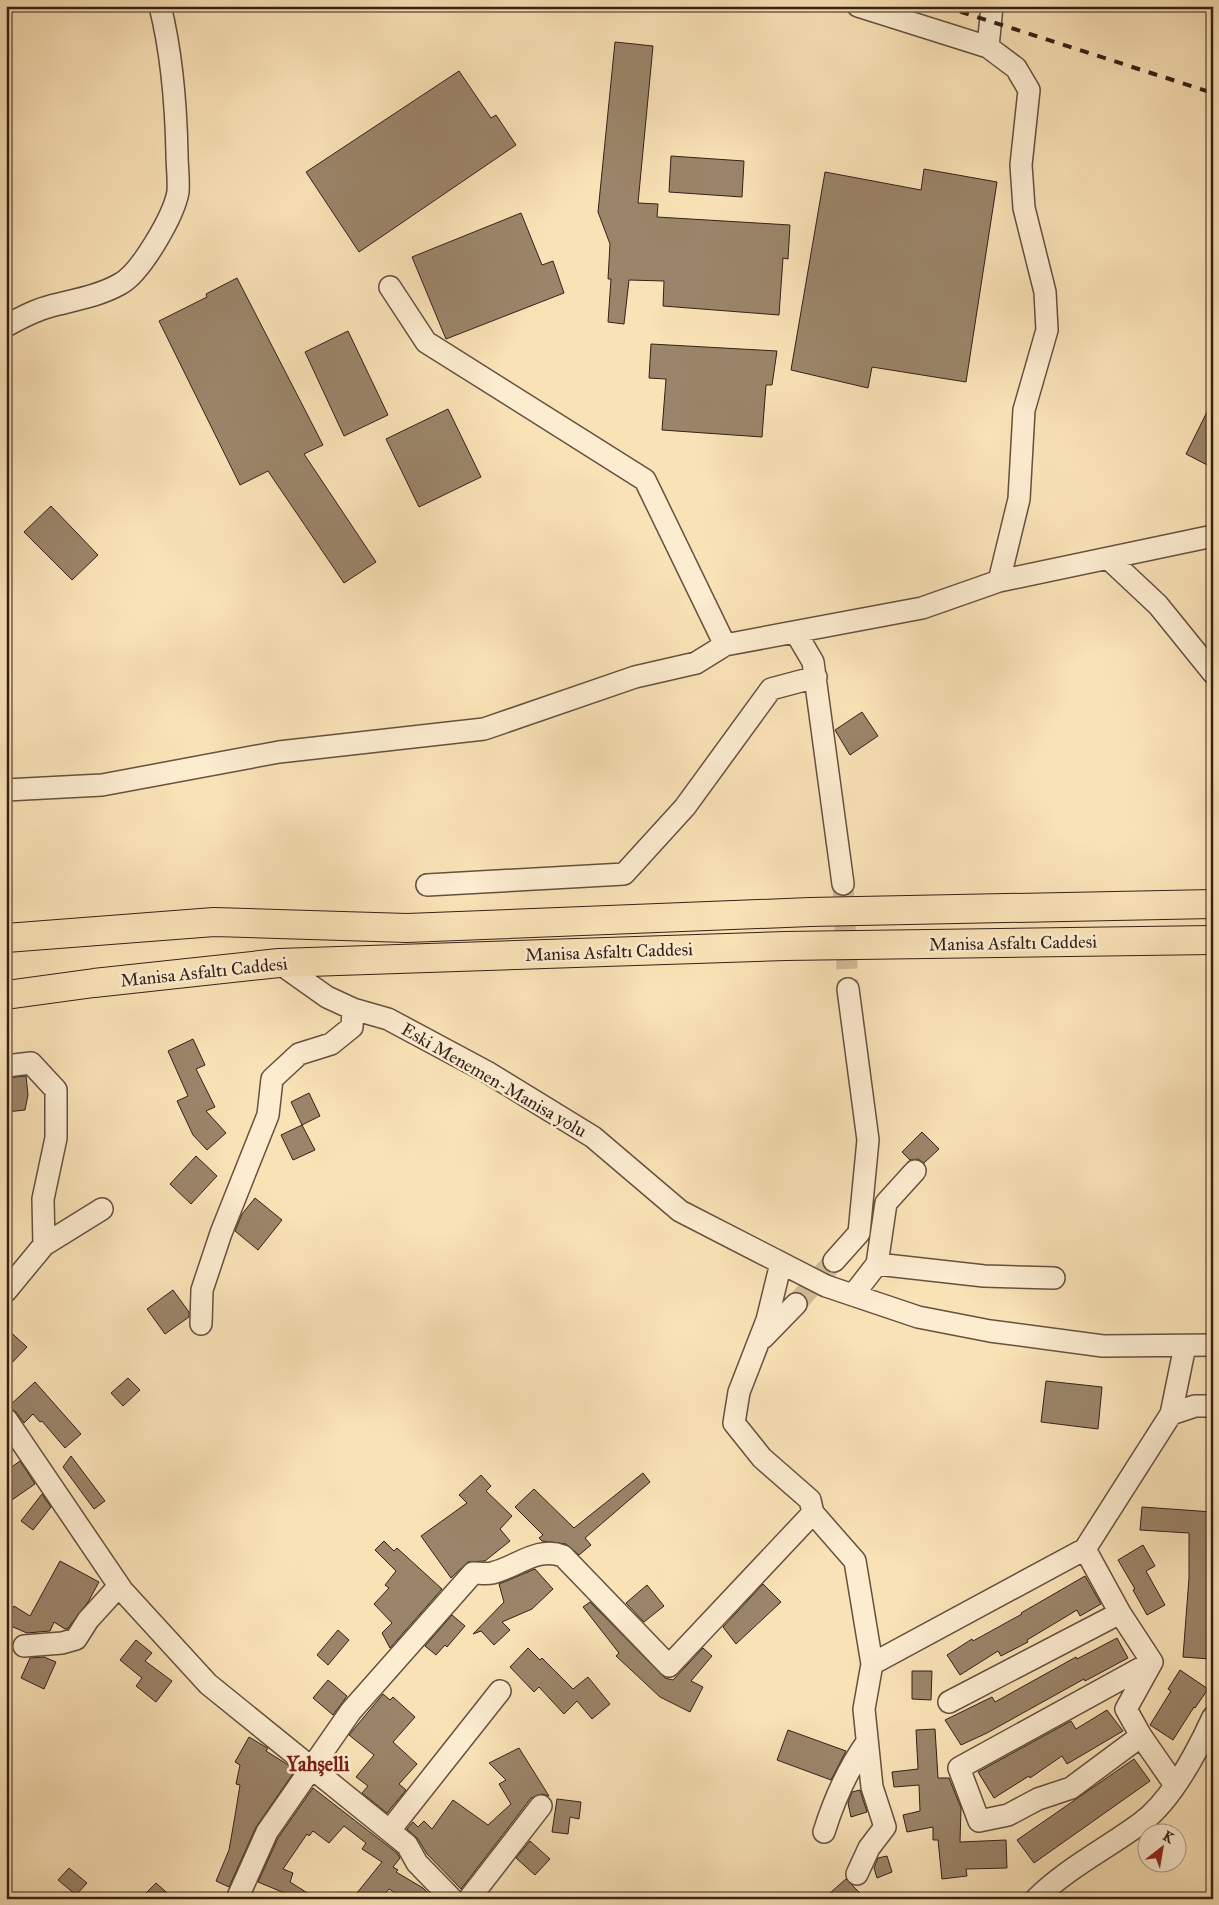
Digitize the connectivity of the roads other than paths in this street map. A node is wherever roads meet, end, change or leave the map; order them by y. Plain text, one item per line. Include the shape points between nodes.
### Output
1 (160, 6) edge
2 (858, 6) edge
3 (992, 6) edge
4 (988, 47) junction
5 (390, 287) dead end
6 (6, 326) edge
7 (1213, 536) edge
8 (1109, 559) junction
9 (999, 581) junction
10 (796, 633) junction
11 (724, 645) junction
12 (1213, 673) edge
13 (816, 676) junction
14 (6, 790) edge
15 (427, 884) dead end
16 (843, 884) tunnel mouth
17 (1213, 904) edge
18 (6, 938) edge
19 (1213, 940) edge
20 (279, 963) junction
21 (848, 989) tunnel mouth
22 (6, 995) edge
23 (353, 1010) junction
24 (6, 1066) edge
25 (915, 1171) dead end
26 (102, 1209) dead end
27 (44, 1245) junction
28 (834, 1261) tunnel mouth
29 (781, 1264) junction
30 (877, 1264) junction
31 (1054, 1278) dead end
32 (6, 1291) edge
33 (853, 1295) junction
34 (796, 1304) tunnel mouth
35 (201, 1324) dead end
36 (758, 1342) junction
37 (1213, 1345) edge
38 (1185, 1346) junction
39 (1213, 1406) edge
40 (1171, 1414) junction
41 (6, 1419) edge
42 (813, 1513) junction
43 (1084, 1549) junction
44 (119, 1586) junction
45 (1120, 1613) junction
46 (24, 1646) dead end
47 (1152, 1662) junction
48 (872, 1664) junction
49 (500, 1691) dead end
50 (949, 1702) dead end
51 (1213, 1717) edge
52 (1141, 1736) junction
53 (867, 1742) junction
54 (312, 1767) junction
55 (1175, 1785) junction
56 (541, 1806) dead end
57 (390, 1830) junction
58 (824, 1832) dead end
59 (857, 1874) dead end
60 (237, 1899) edge
61 (452, 1899) edge
62 (468, 1899) edge
63 (1036, 1899) edge

1 - 6 street via 166,28 176,117 178,192 162,229 136,271 121,284 84,298 49,306
2 - 4 street
3 - 4 street
4 - 9 street via 1016,68 1029,90 1022,165 1024,208 1045,292 1047,330 1024,410 1019,499
5 - 11 street via 426,342 645,480
7 - 8 street
8 - 9 street
8 - 12 street via 1158,605
9 - 10 street via 922,608
10 - 11 street
10 - 13 street via 813,662
11 - 14 street via 696,664 636,678 484,729 279,752 102,785
13 - 15 street via 771,688 685,807 624,874
13 - 16 street
17 - 18 highway, Manisa Asfaltı Caddesi via 810,912 407,928 214,922
19 - 20 highway, Manisa Asfaltı Caddesi via 785,946
20 - 22 highway, Manisa Asfaltı Caddesi
20 - 23 street, Eski Menemen-Manisa yolu via 327,997
21 - 28 street via 868,1140 858,1234
23 - 29 street, Eski Menemen-Manisa yolu via 388,1020 487,1072 593,1137 680,1211
23 - 35 street via 352,1027 331,1044 299,1054 272,1079 268,1115 202,1290
24 - 27 street via 31,1063 56,1090 56,1138 43,1199
25 - 30 street via 886,1203
26 - 27 street
27 - 32 street
29 - 33 street, Eski Menemen-Manisa yolu
29 - 36 street via 768,1320
30 - 31 street via 984,1276
30 - 33 street
33 - 38 street, Eski Menemen-Manisa yolu via 918,1317 990,1331 1103,1346
34 - 36 street
36 - 42 street via 739,1392 734,1422 762,1458 810,1500
37 - 38 street, Eski Menemen-Manisa yolu
38 - 40 street
39 - 40 street via 1195,1406
40 - 43 street
41 - 44 street
42 - 48 street via 855,1561
42 - 54 street via 669,1666 563,1556 551,1552 492,1573 473,1573 351,1712
43 - 45 street
43 - 48 street
44 - 46 street via 88,1620 76,1639
44 - 54 street via 208,1684
45 - 47 street
45 - 50 street
47 - 52 street via 1126,1709
47 - 52 street via 960,1768 979,1821 1008,1815 1038,1799 1072,1788
48 - 53 street via 864,1709
49 - 57 street
51 - 55 street
52 - 55 street
53 - 58 street via 854,1760
53 - 59 street via 872,1787 885,1827 869,1848
54 - 57 street
54 - 60 street via 268,1832
55 - 63 street via 1165,1801 1142,1823 1055,1879
56 - 62 street
57 - 61 street via 407,1845 416,1863

